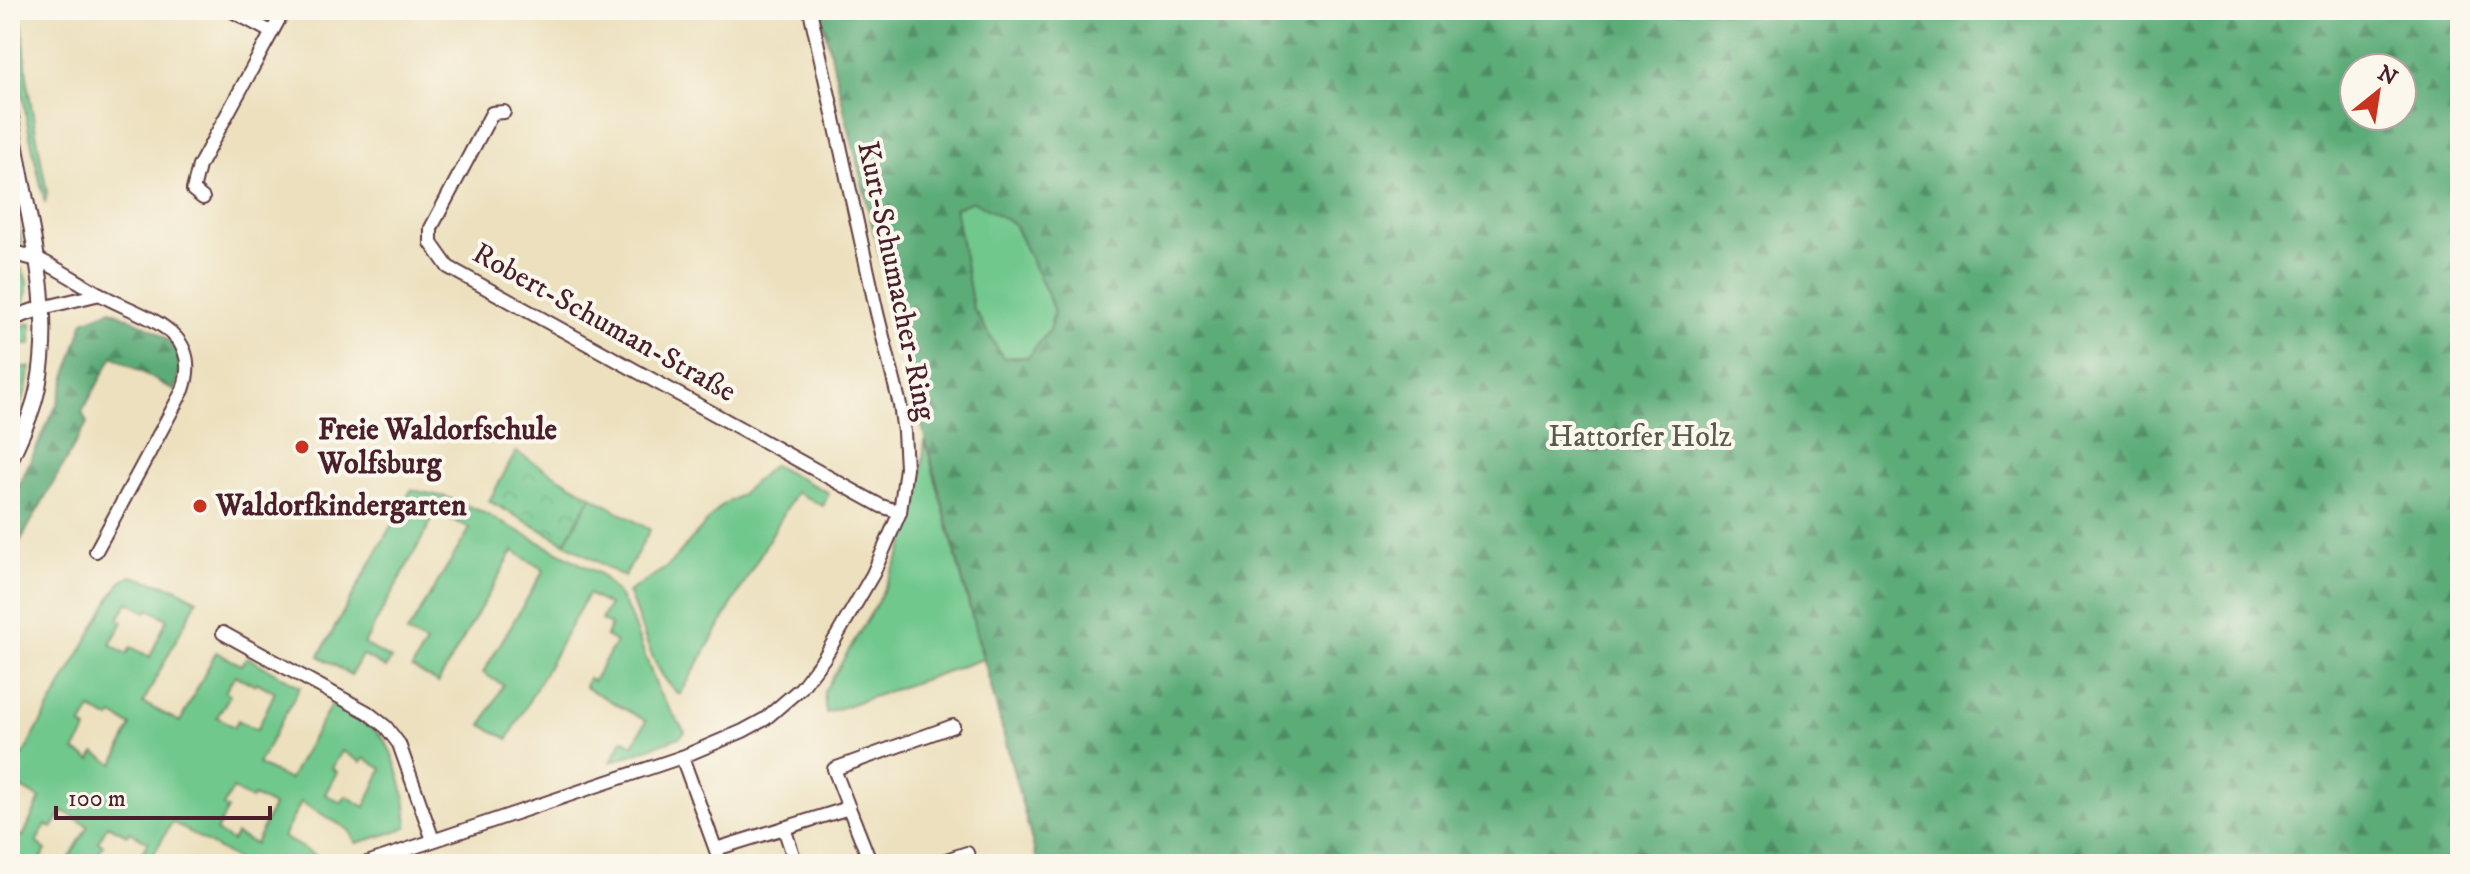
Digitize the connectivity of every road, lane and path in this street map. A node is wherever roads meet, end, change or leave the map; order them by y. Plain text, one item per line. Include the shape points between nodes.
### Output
1 (230, 10) edge
2 (284, 10) edge
3 (810, 10) edge
4 (271, 32) junction
5 (10, 109) edge
6 (504, 112) dead end
7 (203, 198) dead end
8 (10, 252) edge
9 (38, 259) junction
10 (100, 294) junction
11 (42, 308) junction
12 (10, 319) edge
13 (10, 461) edge
14 (900, 512) junction
15 (96, 551) dead end
16 (223, 633) dead end
17 (953, 726) dead end
18 (682, 757) junction
19 (849, 808) junction
20 (784, 828) junction
21 (433, 840) junction
22 (716, 849) junction
23 (364, 864) edge
24 (721, 864) edge
25 (796, 864) edge
26 (871, 864) edge
27 (934, 864) edge
28 (971, 864) edge

1 - 4 street
2 - 4 street
3 - 14 street, Kurt-Schumacher-Ring via 900,405 906,468
4 - 7 street via 199,166 193,190
5 - 9 street
6 - 14 street, Robert-Schuman-Straße via 492,113 431,228 437,256 448,267
8 - 9 street
9 - 10 street
9 - 11 street
10 - 11 street
10 - 15 street via 164,325 189,360 183,390
11 - 12 street
11 - 13 street via 38,390
14 - 18 street, Kurt-Schumacher-Ring via 873,574 801,688 765,719
16 - 21 street via 386,727 399,744
17 - 19 street via 834,769
18 - 21 street, Kurt-Schumacher-Ring
18 - 22 street
19 - 20 street
19 - 26 street
20 - 22 street
20 - 25 street
21 - 23 street, Kurt-Schumacher-Ring
22 - 24 street
27 - 28 street via 967,853

